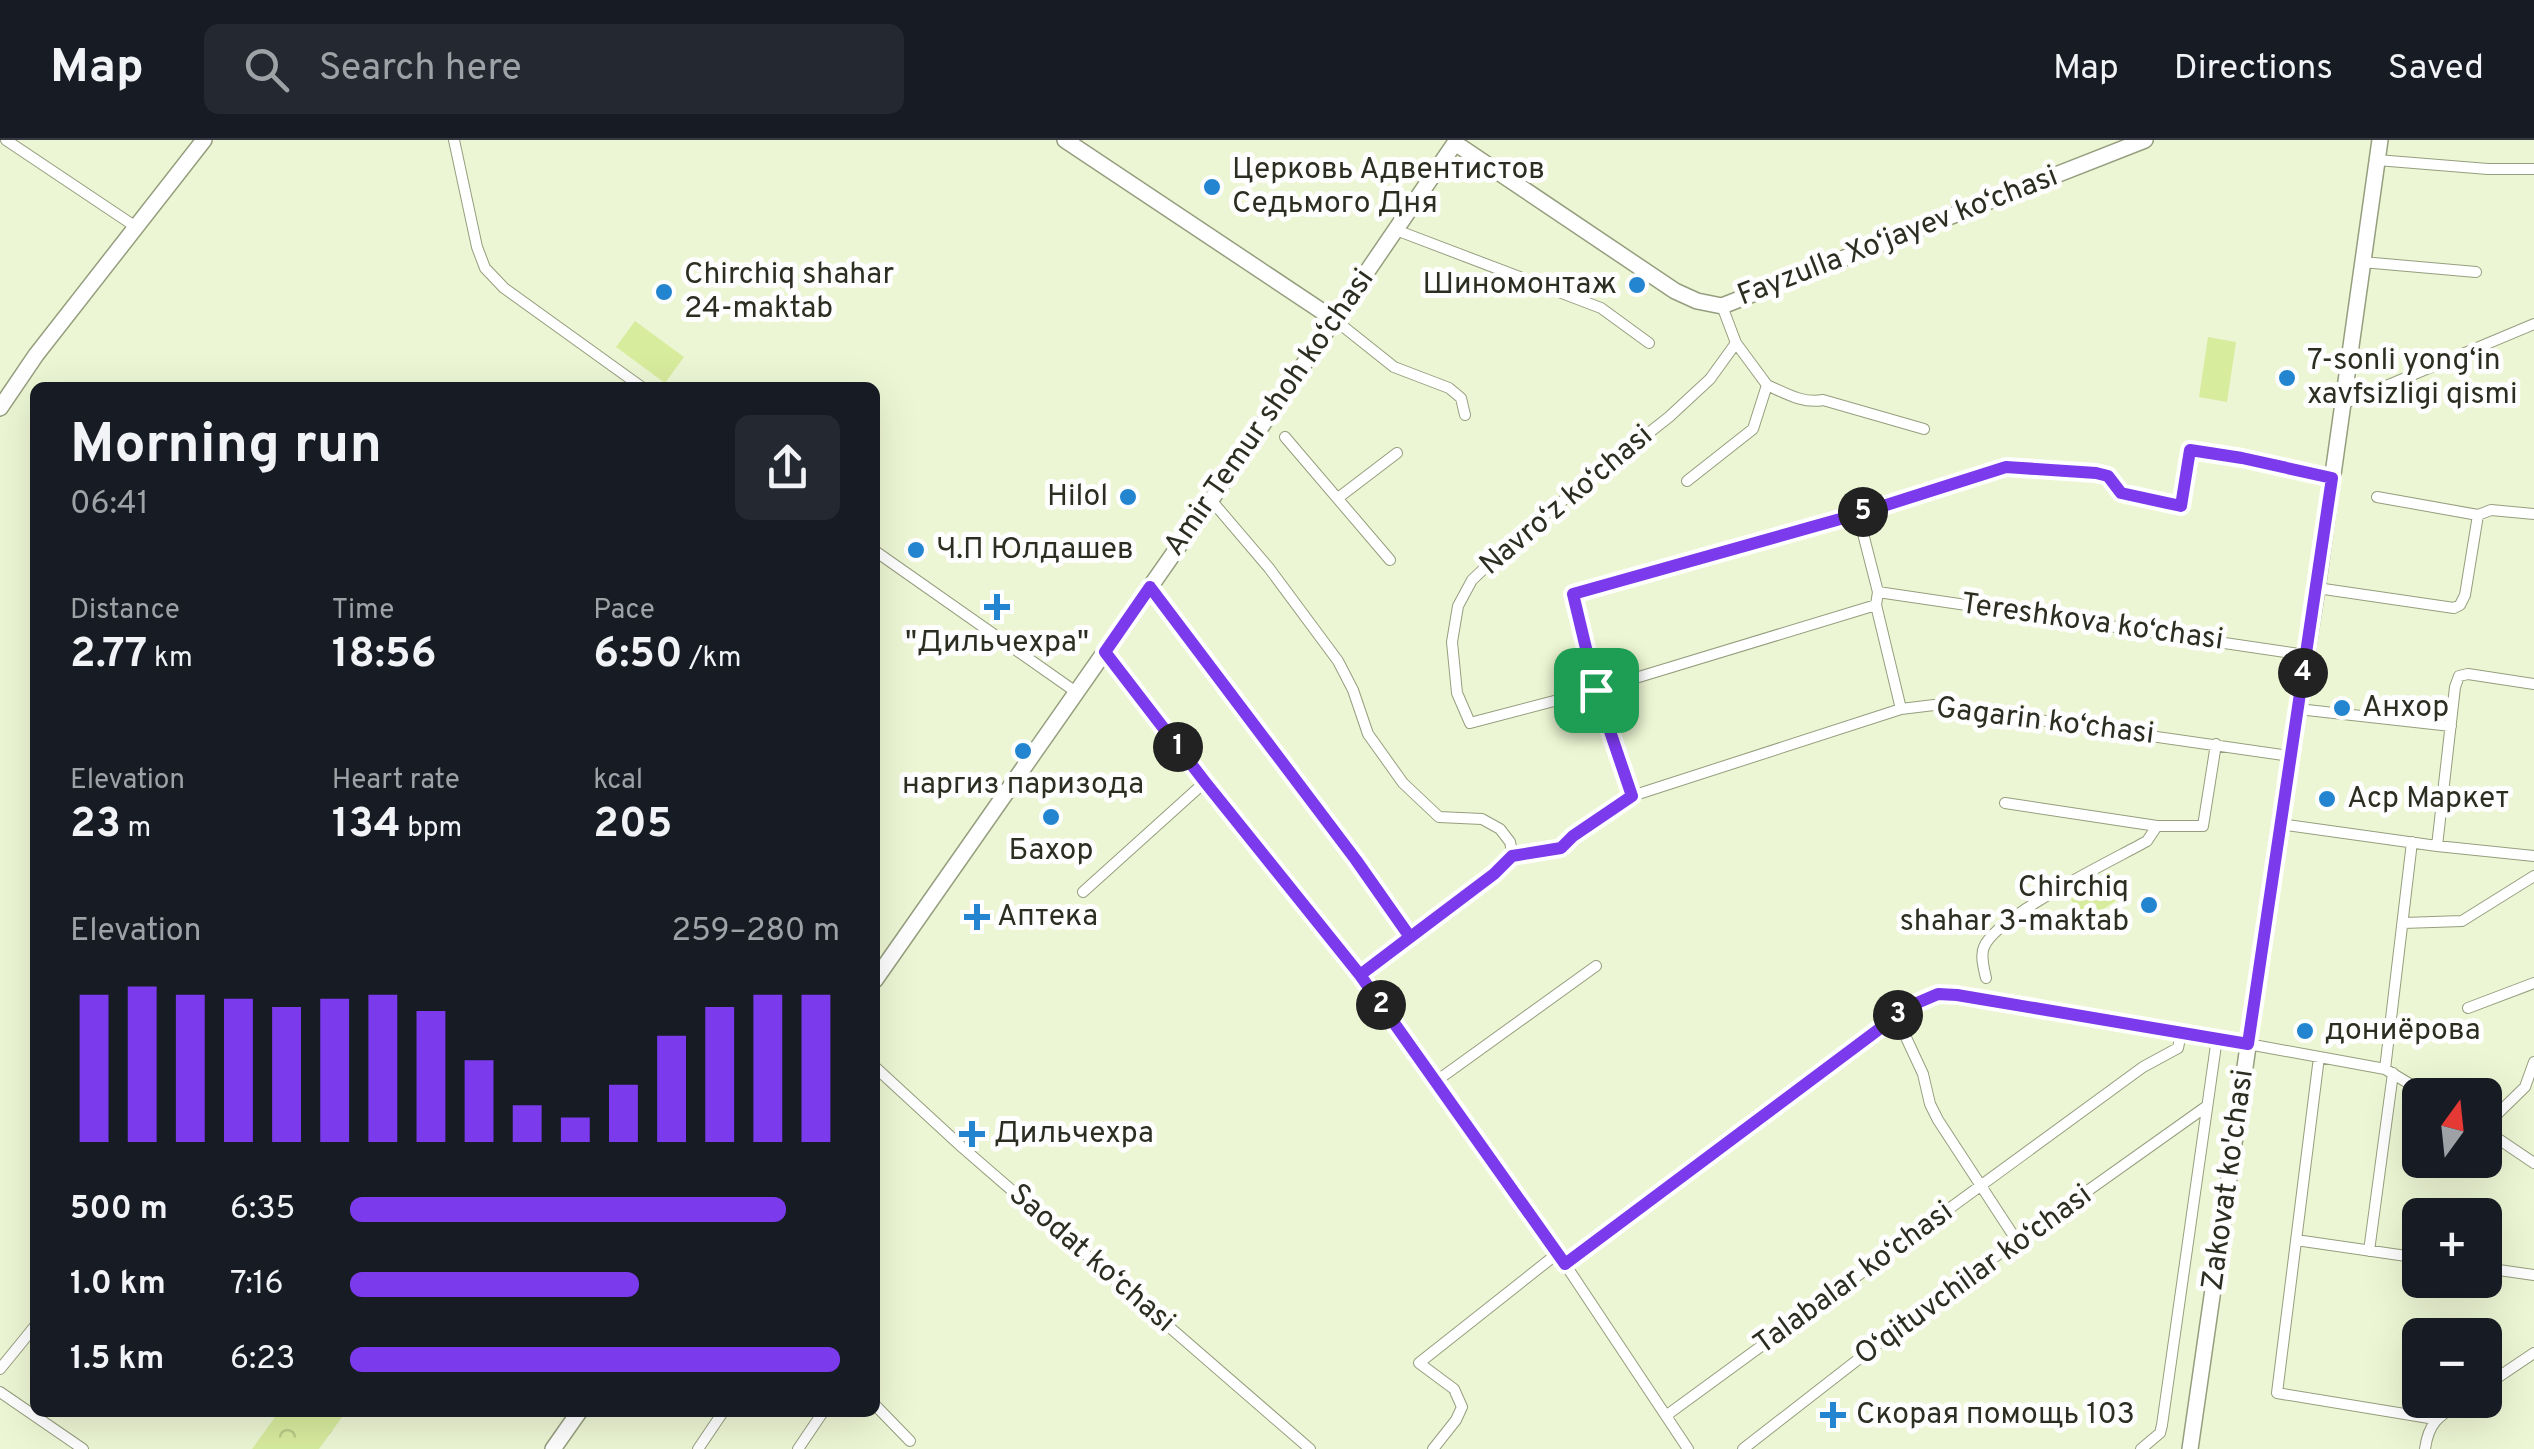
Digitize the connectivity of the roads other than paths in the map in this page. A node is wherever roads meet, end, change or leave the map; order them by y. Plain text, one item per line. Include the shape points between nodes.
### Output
1 (6, 140) edge
2 (204, 140) edge
3 (454, 140) edge
4 (1065, 140) edge
5 (2145, 140) edge
6 (2380, 140) edge
7 (1456, 142) edge
8 (2377, 160) junction
9 (2534, 169) edge
10 (136, 227) junction
11 (1396, 230) junction
12 (2362, 262) junction
13 (2476, 272) dead end
14 (1722, 306) junction
15 (1336, 320) junction
16 (2534, 324) edge
17 (1649, 343) dead end
18 (1736, 344) junction
19 (636, 382) edge
20 (1768, 385) junction
21 (2343, 404) junction
22 (0, 408) edge
23 (1465, 415) dead end
24 (1924, 429) dead end
25 (1286, 436) dead end
26 (1397, 453) dead end
27 (2332, 478) junction
28 (1687, 481) dead end
29 (1338, 498) junction
30 (2377, 498) dead end
31 (1211, 500) junction
32 (1858, 514) junction
33 (2534, 514) edge
34 (2478, 515) junction
35 (880, 555) edge
36 (1390, 560) dead end
37 (1150, 587) junction
38 (2317, 588) junction
39 (1877, 598) junction
40 (1105, 652) junction
41 (2306, 654) junction
42 (2534, 684) edge
43 (1596, 690) junction
44 (1076, 692) junction
45 (1901, 708) junction
46 (2298, 708) junction
47 (1470, 723) joint
48 (2450, 726) junction
49 (2216, 744) junction
50 (2290, 756) junction
51 (1205, 782) junction
52 (1632, 796) junction
53 (2005, 804) dead end
54 (2280, 824) junction
55 (2157, 826) junction
56 (2412, 842) junction
57 (2437, 846) junction
58 (1512, 856) junction
59 (2534, 856) edge
60 (2534, 876) edge
61 (1082, 892) dead end
62 (2403, 923) junction
63 (1410, 937) junction
64 (1596, 966) dead end
65 (880, 973) edge
66 (1360, 975) junction
67 (1986, 978) dead end
68 (2534, 983) edge
69 (2468, 1008) dead end
70 (1896, 1016) junction
71 (2181, 1032) junction
72 (2217, 1038) junction
73 (2248, 1044) junction
74 (2319, 1057) junction
75 (2534, 1062) edge
76 (2389, 1071) junction
77 (880, 1072) edge
78 (2402, 1079) edge
79 (1435, 1082) junction
80 (2208, 1106) junction
81 (2502, 1110) edge
82 (2502, 1140) edge
83 (2534, 1163) edge
84 (1980, 1187) junction
85 (2296, 1240) junction
86 (2018, 1242) junction
87 (2369, 1251) junction
88 (2402, 1256) edge
89 (1562, 1259) junction
90 (2502, 1270) edge
91 (2534, 1275) edge
92 (30, 1332) edge
93 (2534, 1353) edge
94 (0, 1369) edge
95 (2502, 1375) edge
96 (0, 1392) edge
97 (880, 1410) edge
98 (30, 1413) edge
99 (1668, 1416) junction
100 (36, 1417) edge
101 (576, 1417) edge
102 (720, 1417) edge
103 (820, 1417) edge
104 (2435, 1419) joint
105 (910, 1441) dead end
106 (83, 1449) edge
107 (554, 1449) edge
108 (698, 1449) edge
109 (798, 1449) edge
110 (1310, 1449) edge
111 (1433, 1449) edge
112 (1688, 1449) edge
113 (1742, 1449) edge
114 (2140, 1449) edge
115 (2190, 1449) edge
116 (2425, 1449) edge

1 - 10 street
2 - 10 main road
3 - 19 street via 485,268
4 - 15 main road
5 - 14 main road, Fayzulla Xo‘jayev ko‘chasi
6 - 8 main road, Zakovat ko'chasi
7 - 11 main road, Amir Temur shoh ko‘chasi
7 - 14 main road, Fayzulla Xo‘jayev ko‘chasi via 1675,291
8 - 9 street
8 - 12 main road, Zakovat ko'chasi
10 - 22 main road
11 - 15 main road, Amir Temur shoh ko‘chasi
11 - 17 street via 1601,308
12 - 13 street
12 - 21 main road, Zakovat ko'chasi
14 - 18 street
15 - 23 street via 1394,367 1449,388 1461,398
15 - 31 main road, Amir Temur shoh ko‘chasi
16 - 21 street
18 - 20 street
18 - 47 street, Navro‘z ko‘chasi via 1669,417 1472,580 1458,606 1452,642 1456,693
20 - 24 street via 1797,399 1823,400
20 - 28 street via 1753,429
21 - 27 main road, Zakovat ko'chasi
25 - 29 street
26 - 29 street
27 - 32 street via 2190,450 2181,506 2121,493 2108,476 2096,473 2006,467
27 - 38 main road, Zakovat ko'chasi
29 - 36 street
30 - 34 street
31 - 37 main road, Amir Temur shoh ko‘chasi
31 - 58 street via 1338,660 1368,734 1403,783 1440,816 1482,819 1500,829
32 - 39 street
32 - 43 street via 1573,594
33 - 34 street
34 - 38 street via 2465,596 2454,608
35 - 44 street
37 - 40 main road, Amir Temur shoh ko‘chasi
37 - 63 street
38 - 41 main road, Zakovat ko'chasi
39 - 41 street, Tereshkova ko‘chasi
39 - 43 street, Tereshkova ko‘chasi
39 - 45 street
40 - 44 main road, Amir Temur shoh ko‘chasi
40 - 51 main road
41 - 46 main road, Zakovat ko'chasi
42 - 48 street via 2458,676
43 - 47 street, Tereshkova ko‘chasi
43 - 52 street
44 - 65 main road, Amir Temur shoh ko‘chasi
45 - 49 street, Gagarin ko‘chasi via 1934,705
45 - 52 street, Gagarin ko‘chasi
46 - 48 street
46 - 50 main road, Zakovat ko'chasi
48 - 57 street
49 - 50 street, Gagarin ko‘chasi
49 - 55 street via 2204,826
50 - 54 main road, Zakovat ko'chasi
51 - 61 street
51 - 66 main road
52 - 58 street, Gagarin ko‘chasi via 1561,848
53 - 55 street
54 - 56 street
54 - 73 main road, Zakovat ko'chasi
55 - 67 street via 2148,841 2028,906 1994,935 1984,946
56 - 57 street
56 - 62 street
57 - 59 street
58 - 63 street
60 - 62 street via 2462,921
62 - 76 street
63 - 66 street
64 - 79 street
66 - 79 main road
68 - 69 street
70 - 71 main road via 1920,1000 1957,995
70 - 84 street via 1924,1074 1930,1104
70 - 89 main road
71 - 72 main road
71 - 84 street, Talabalar ko‘chasi via 2178,1048 2143,1066
72 - 73 main road
72 - 80 street
73 - 74 street
73 - 115 main road, Zakovat ko'chasi
74 - 76 street
74 - 85 street
75 - 81 street via 2525,1086
76 - 78 street
76 - 87 street
77 - 110 street, Saodat ko‘chasi
79 - 89 main road
80 - 86 street, O‘qituvchilar ko‘chasi
80 - 114 street via 2162,1425
82 - 83 street
84 - 86 street
84 - 99 street, Talabalar ko‘chasi
85 - 87 street
85 - 104 street via 2277,1393
86 - 113 street, O‘qituvchilar ko‘chasi
87 - 88 street
89 - 99 street
89 - 111 street via 1419,1363 1454,1389 1462,1407
90 - 91 street
92 - 94 street
93 - 95 street
96 - 98 street
97 - 105 street
99 - 112 street
100 - 106 street
101 - 107 main road
102 - 108 street
103 - 109 street
104 - 116 street

